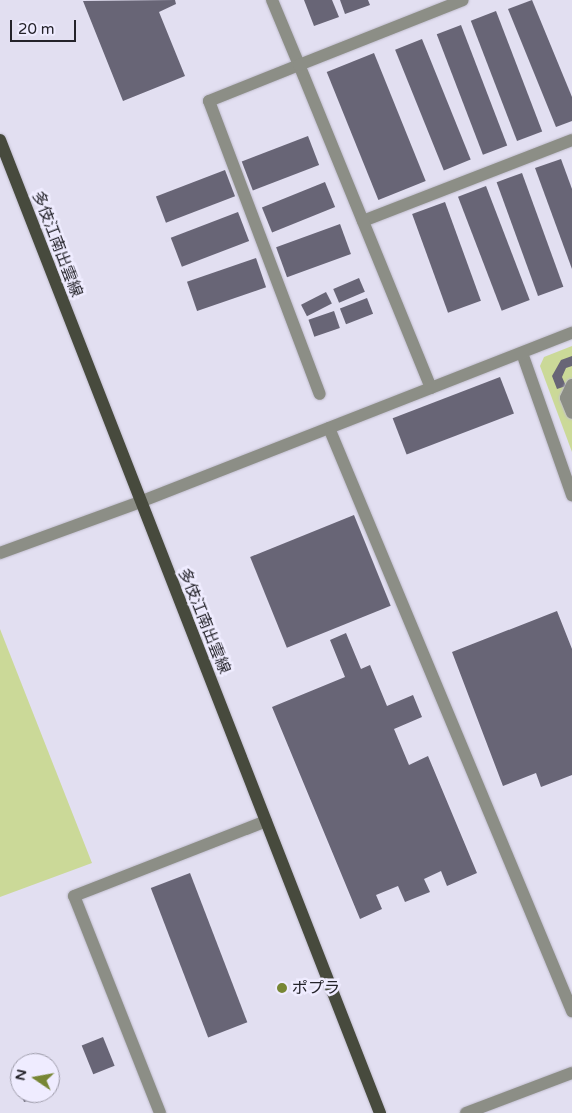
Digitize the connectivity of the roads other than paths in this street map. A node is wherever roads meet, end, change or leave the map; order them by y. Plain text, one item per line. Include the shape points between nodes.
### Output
1 (272, 0) edge
2 (462, 0) edge
3 (299, 65) junction
4 (0, 140) edge
5 (572, 140) edge
6 (363, 220) junction
7 (572, 333) edge
8 (522, 353) junction
9 (572, 385) edge
10 (431, 388) junction
11 (320, 394) dead end
12 (572, 413) edge
13 (329, 428) junction
14 (572, 495) edge
15 (140, 502) junction
16 (0, 553) edge
17 (266, 821) junction
18 (572, 1011) edge
19 (572, 1073) edge
20 (160, 1113) edge
21 (380, 1113) edge
22 (466, 1113) edge

1 - 3 street
2 - 3 street
3 - 6 street
3 - 11 street via 209,101
4 - 15 main road, 多伎江南出雲線
5 - 6 street
6 - 10 street
7 - 8 street
8 - 10 street
8 - 14 street
9 - 12 street via 566,398
10 - 13 street
13 - 15 street
13 - 18 street
15 - 16 street
15 - 17 main road, 多伎江南出雲線
17 - 20 street via 74,896
17 - 21 main road, 多伎江南出雲線
19 - 22 street

